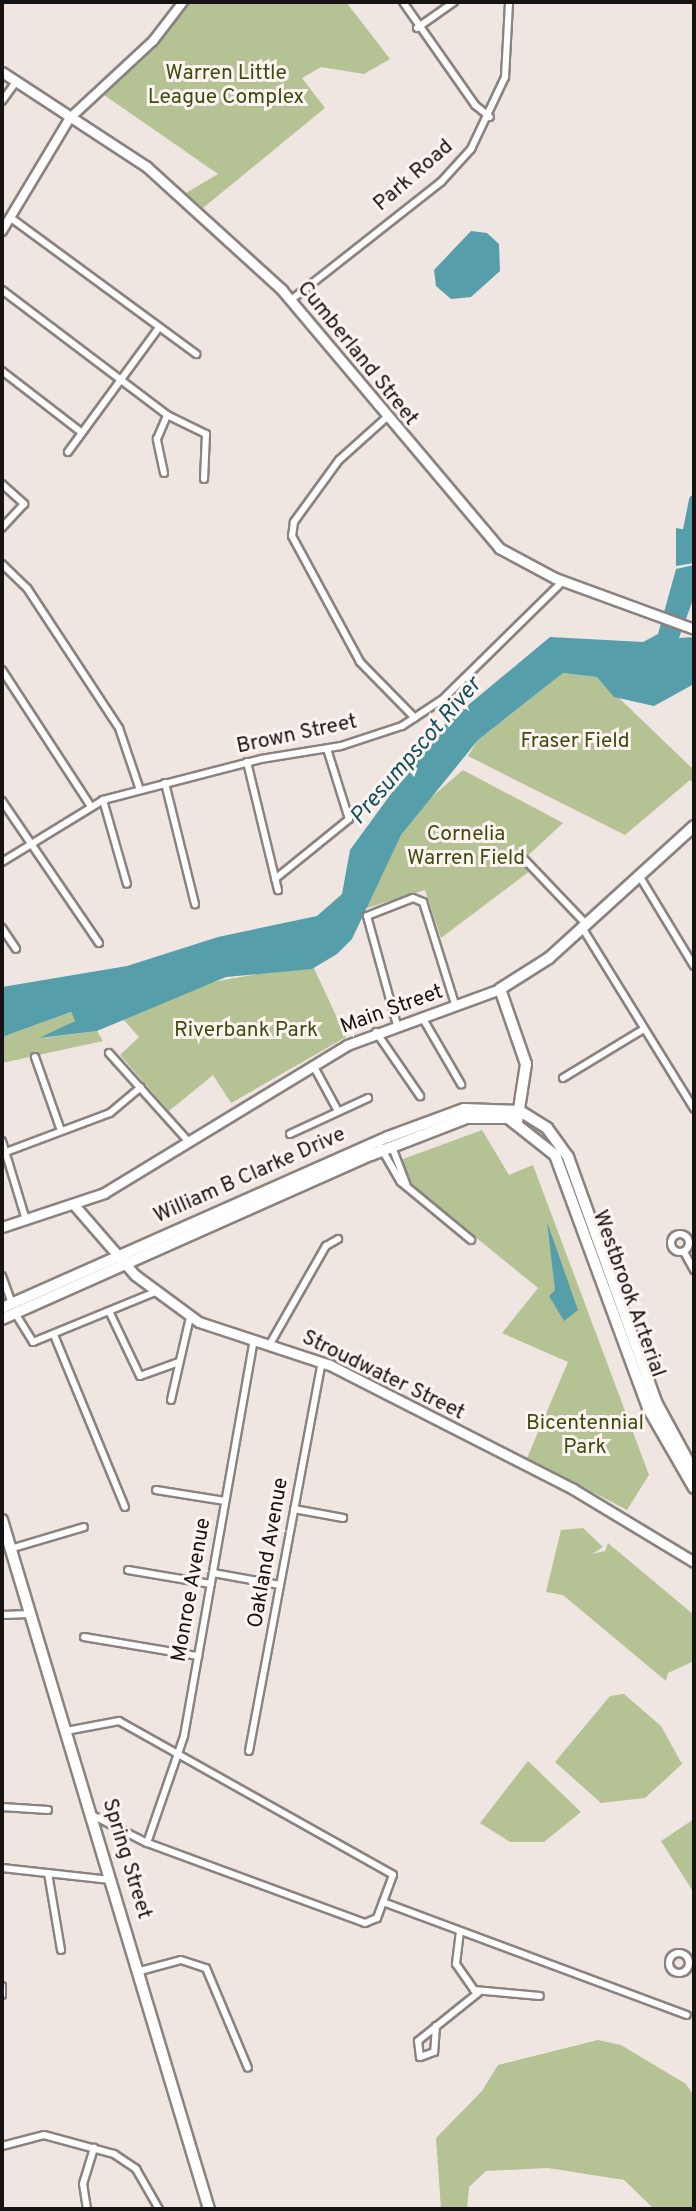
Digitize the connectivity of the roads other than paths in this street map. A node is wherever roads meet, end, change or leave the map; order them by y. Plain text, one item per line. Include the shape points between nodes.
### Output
1 (183, 2) edge
2 (403, 2) edge
3 (454, 2) edge
4 (509, 2) edge
5 (417, 28) junction
6 (2, 72) edge
7 (16, 82) junction
8 (2, 101) edge
9 (490, 117) junction
10 (70, 118) junction
11 (11, 218) junction
12 (2, 231) edge
13 (2, 289) edge
14 (291, 300) junction
15 (158, 329) junction
16 (196, 355) dead end
17 (2, 371) edge
18 (120, 380) junction
19 (167, 415) junction
20 (387, 418) junction
21 (81, 432) junction
22 (68, 452) dead end
23 (164, 473) dead end
24 (204, 479) dead end
25 (2, 484) edge
26 (2, 528) edge
27 (2, 564) edge
28 (563, 581) junction
29 (694, 629) edge
30 (2, 670) edge
31 (415, 719) junction
32 (327, 749) junction
33 (247, 762) junction
34 (165, 783) junction
35 (139, 790) junction
36 (103, 800) junction
37 (2, 801) edge
38 (90, 805) junction
39 (694, 826) edge
40 (31, 843) junction
41 (526, 860) dead end
42 (2, 862) edge
43 (640, 877) junction
44 (275, 879) junction
45 (127, 884) dead end
46 (278, 890) dead end
47 (195, 904) dead end
48 (585, 927) junction
49 (2, 928) edge
50 (99, 943) dead end
51 (16, 949) dead end
52 (694, 966) edge
53 (500, 989) junction
54 (456, 1007) junction
55 (422, 1017) junction
56 (397, 1025) junction
57 (644, 1029) junction
58 (376, 1032) junction
59 (109, 1053) dead end
60 (35, 1058) dead end
61 (313, 1065) junction
62 (563, 1078) dead end
63 (461, 1084) dead end
64 (141, 1087) junction
65 (420, 1096) dead end
66 (368, 1098) dead end
67 (694, 1109) edge
68 (338, 1111) junction
69 (519, 1116) junction
70 (61, 1132) junction
71 (290, 1135) dead end
72 (187, 1140) junction
73 (2, 1141) edge
74 (384, 1146) junction
75 (6, 1152) junction
76 (75, 1206) junction
77 (26, 1220) junction
78 (2, 1227) edge
79 (338, 1239) dead end
80 (471, 1240) dead end
81 (684, 1252) dead end
82 (120, 1261) junction
83 (694, 1270) edge
84 (2, 1276) edge
85 (155, 1292) junction
86 (10, 1308) edge
87 (109, 1311) junction
88 (190, 1317) junction
89 (2, 1319) edge
90 (54, 1335) junction
91 (254, 1339) junction
92 (270, 1344) junction
93 (179, 1362) junction
94 (321, 1362) junction
95 (171, 1400) dead end
96 (694, 1472) edge
97 (694, 1489) edge
98 (156, 1490) dead end
99 (225, 1501) junction
100 (125, 1507) dead end
101 (294, 1509) junction
102 (343, 1518) dead end
103 (2, 1520) edge
104 (84, 1527) dead end
105 (10, 1549) junction
106 (694, 1562) edge
107 (128, 1570) dead end
108 (213, 1573) junction
109 (211, 1584) junction
110 (280, 1585) junction
111 (30, 1614) junction
112 (2, 1615) edge
113 (83, 1637) dead end
114 (198, 1656) junction
115 (66, 1731) junction
116 (249, 1751) dead end
117 (179, 1753) junction
118 (2, 1807) edge
119 (47, 1810) dead end
120 (92, 1815) junction
121 (147, 1843) junction
122 (2, 1868) edge
123 (48, 1874) junction
124 (112, 1880) junction
125 (383, 1902) junction
126 (460, 1931) junction
127 (61, 1950) dead end
128 (140, 1971) junction
129 (2, 1986) edge
130 (478, 1993) junction
131 (2, 1995) edge
132 (540, 1996) dead end
133 (687, 2015) dead end
134 (436, 2026) junction
135 (248, 2068) dead end
136 (2, 2146) edge
137 (94, 2147) junction
138 (87, 2209) edge
139 (159, 2209) edge
140 (209, 2209) edge

1 - 10 street via 153,41
2 - 5 street
3 - 5 street
4 - 9 street, Park Road via 508,63
5 - 9 street
6 - 7 main road, Cumberland Street
7 - 8 street
7 - 10 main road, Cumberland Street
9 - 14 street, Park Road via 441,182
10 - 11 street
10 - 14 main road, Cumberland Street via 147,167
11 - 12 street
11 - 15 street
13 - 18 street
14 - 20 main road, Cumberland Street
15 - 16 street
15 - 18 street
17 - 21 street
18 - 19 street
18 - 21 street
19 - 23 street via 157,439
19 - 24 street via 206,434
20 - 28 main road, Cumberland Street via 490,540
20 - 31 street via 332,469 294,522 292,536 360,662
21 - 22 street
25 - 26 street via 24,504
27 - 35 street via 27,588 118,728
28 - 29 main road, Cumberland Street
28 - 31 street, Brown Street
30 - 38 street
31 - 32 street, Brown Street
32 - 33 street, Brown Street
32 - 44 street via 349,819
33 - 34 street, Brown Street
33 - 44 street
34 - 35 street, Brown Street
34 - 47 street
35 - 36 street, Brown Street
36 - 38 street, Brown Street
36 - 45 street
37 - 40 street
38 - 40 street, Brown Street
39 - 43 main road, Main Street
40 - 42 street, Brown Street
40 - 50 street
41 - 48 street
43 - 48 main road, Main Street
43 - 52 street
44 - 46 street
48 - 53 main road, Main Street
48 - 57 street
49 - 51 street
53 - 54 main road, Main Street
53 - 69 main road via 526,1063
54 - 55 main road, Main Street
54 - 56 street via 420,898 368,916
55 - 56 main road, Main Street
55 - 63 street
56 - 58 main road, Main Street
57 - 62 street
57 - 67 street
58 - 61 main road, Main Street
58 - 65 street
59 - 64 street
60 - 70 street
61 - 68 street
61 - 72 main road, Main Street
64 - 70 street via 114,1111
64 - 72 street
66 - 68 street
68 - 71 street
69 - 74 highway, William B Clarke Drive via 464,1109
69 - 96 highway, Westbrook Arterial via 547,1128 568,1157 656,1402
69 - 97 highway, Westbrook Arterial via 555,1155 649,1408
70 - 75 street
72 - 76 main road, Main Street
73 - 75 street
74 - 80 street via 406,1184
74 - 82 highway, William B Clarke Drive
75 - 77 street
76 - 77 main road, Main Street
76 - 82 main road, Stroudwater Street
77 - 78 main road, Main Street
79 - 92 street via 326,1246
81 - 83 street
82 - 85 main road, Stroudwater Street
82 - 86 highway, William B Clarke Drive
84 - 86 street
85 - 87 street
85 - 88 main road, Stroudwater Street
86 - 89 highway, William B Clarke Drive
86 - 90 street via 29,1341
87 - 90 street
87 - 93 street via 140,1376
88 - 91 main road, Stroudwater Street
88 - 93 street
90 - 100 street
91 - 92 main road, Stroudwater Street
91 - 99 street, Monroe Avenue
92 - 94 main road, Stroudwater Street
93 - 95 street
94 - 101 street, Oakland Avenue
94 - 106 main road, Stroudwater Street via 573,1489
98 - 99 street
99 - 108 street, Monroe Avenue
101 - 102 street
101 - 110 street, Oakland Avenue
103 - 105 main road, Spring Street
104 - 105 street
105 - 111 main road, Spring Street
107 - 109 street
108 - 109 street, Monroe Avenue
108 - 110 street
109 - 114 street, Monroe Avenue
110 - 116 street, Oakland Avenue
111 - 112 street
111 - 115 main road, Spring Street
113 - 114 street
114 - 117 street, Monroe Avenue
115 - 117 street via 114,1719
115 - 120 main road, Spring Street
117 - 121 street, Monroe Avenue
117 - 125 street via 393,1875
118 - 119 street
120 - 121 street
120 - 124 main road, Spring Street
121 - 125 street via 365,1923 375,1921
122 - 123 street
123 - 124 street
123 - 127 street
124 - 128 main road, Spring Street
125 - 126 street
126 - 130 street via 456,1964
126 - 133 street
128 - 135 street via 181,1960 206,1968
128 - 140 main road, Spring Street
129 - 131 street
130 - 132 street
130 - 134 street
134 - 134 street via 433,2054 420,2057 417,2042
136 - 137 street via 44,2135
137 - 138 street via 83,2184
137 - 139 street via 130,2163

